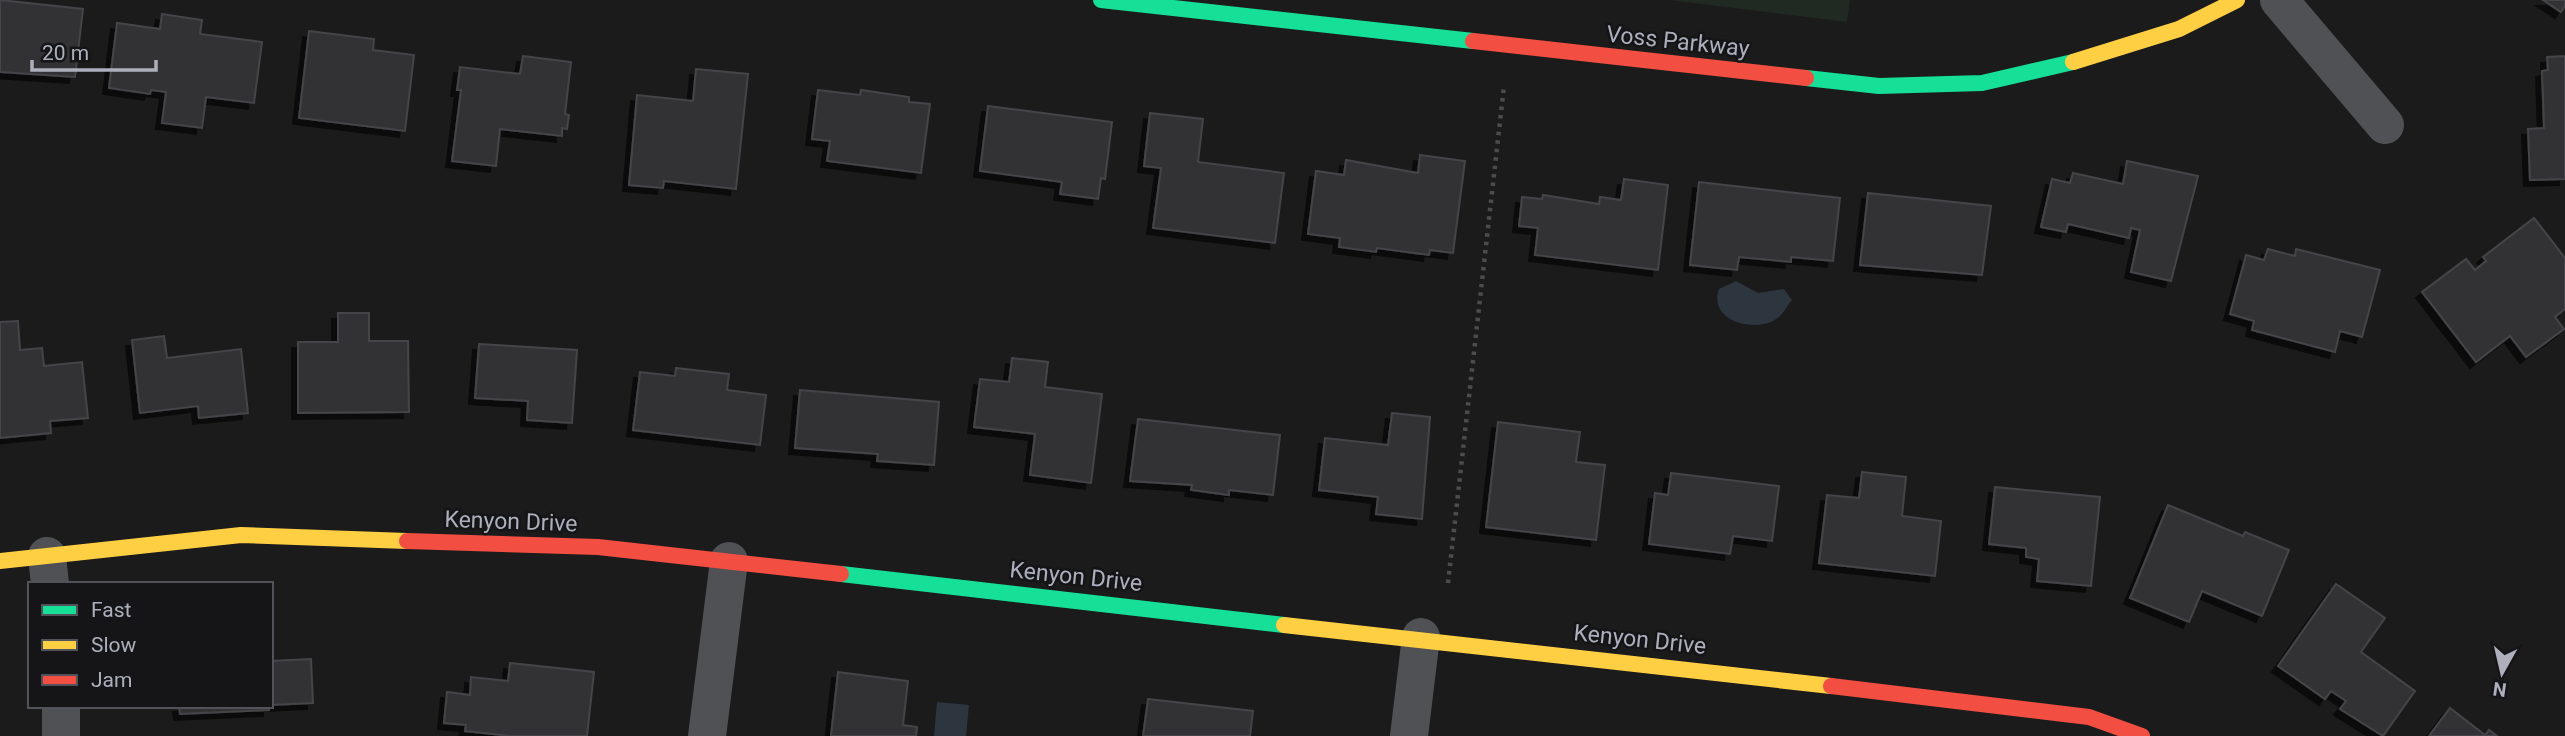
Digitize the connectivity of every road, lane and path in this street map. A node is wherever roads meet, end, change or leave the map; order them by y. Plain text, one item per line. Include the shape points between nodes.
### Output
1 (1101, 0) edge
2 (2237, 0) edge
3 (2279, 0) edge
4 (1505, 76) dead end
5 (2385, 125) dead end
6 (0, 561) edge
7 (729, 561) junction
8 (49, 570) edge
9 (1448, 583) dead end
10 (1421, 637) junction
11 (61, 708) edge
12 (61, 736) edge
13 (707, 736) edge
14 (1409, 736) edge
15 (2142, 736) edge

1 - 2 street, Voss Parkway via 1879,86 1982,83 2081,60 2179,29
3 - 5 street
4 - 9 path
6 - 8 street, Kenyon Drive
7 - 8 street, Kenyon Drive via 598,547 242,535
7 - 10 street, Kenyon Drive
7 - 13 street
10 - 14 street
10 - 15 street, Kenyon Drive via 2041,710 2089,717
11 - 12 street

